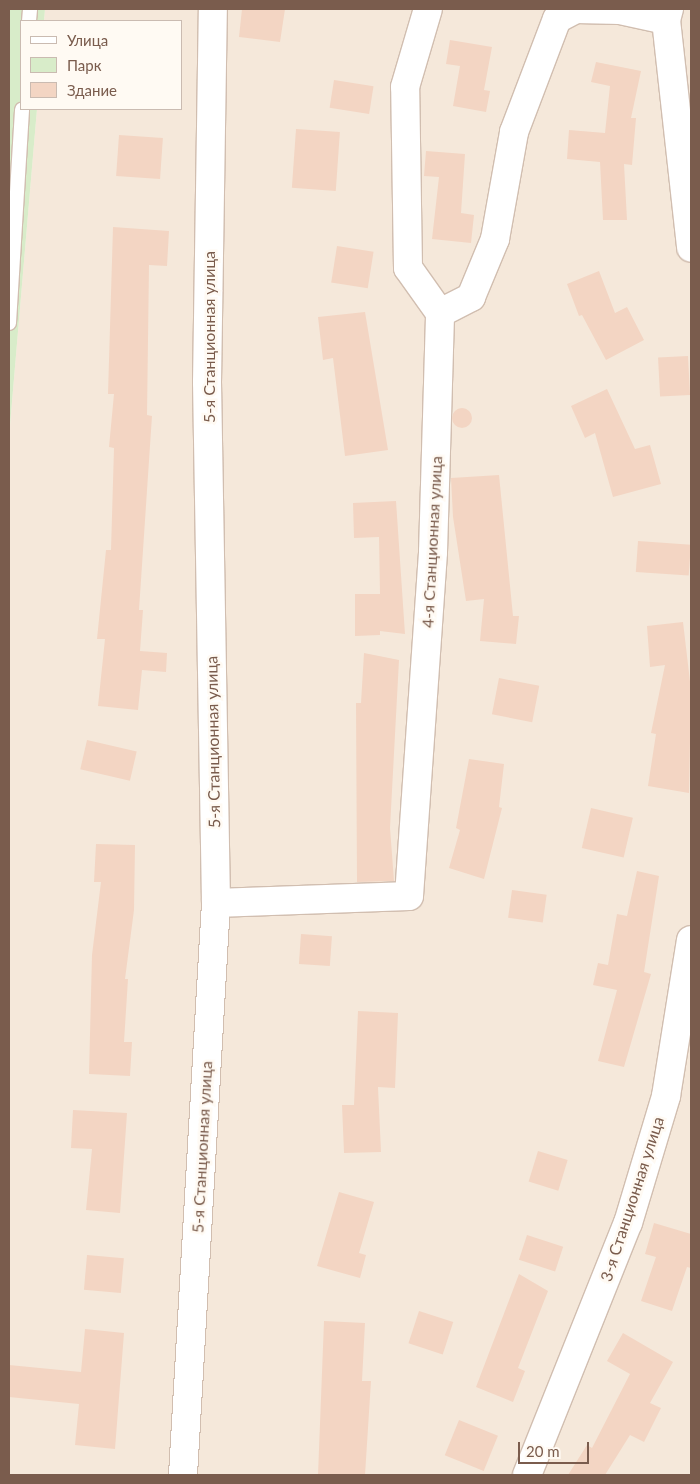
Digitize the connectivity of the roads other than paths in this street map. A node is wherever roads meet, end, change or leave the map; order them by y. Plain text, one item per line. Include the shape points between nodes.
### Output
1 (213, 9) edge
2 (428, 9) edge
3 (576, 9) edge
4 (668, 14) edge
5 (22, 110) edge
6 (19, 139) junction
7 (9, 158) edge
8 (691, 248) edge
9 (440, 313) junction
10 (9, 323) edge
11 (216, 903) junction
12 (691, 940) edge
13 (183, 1475) edge
14 (527, 1475) edge

1 - 11 street, 5-я Станционная улица via 207,382
2 - 9 street via 405,87 408,268
3 - 4 street
3 - 9 street via 556,19 514,132 495,239 470,297
4 - 8 street
5 - 6 lane
6 - 7 lane
6 - 10 lane
9 - 11 street, 4-я Станционная улица via 433,552 409,896
11 - 13 street, 5-я Станционная улица
12 - 14 street, 3-я Станционная улица via 666,1096 628,1224

